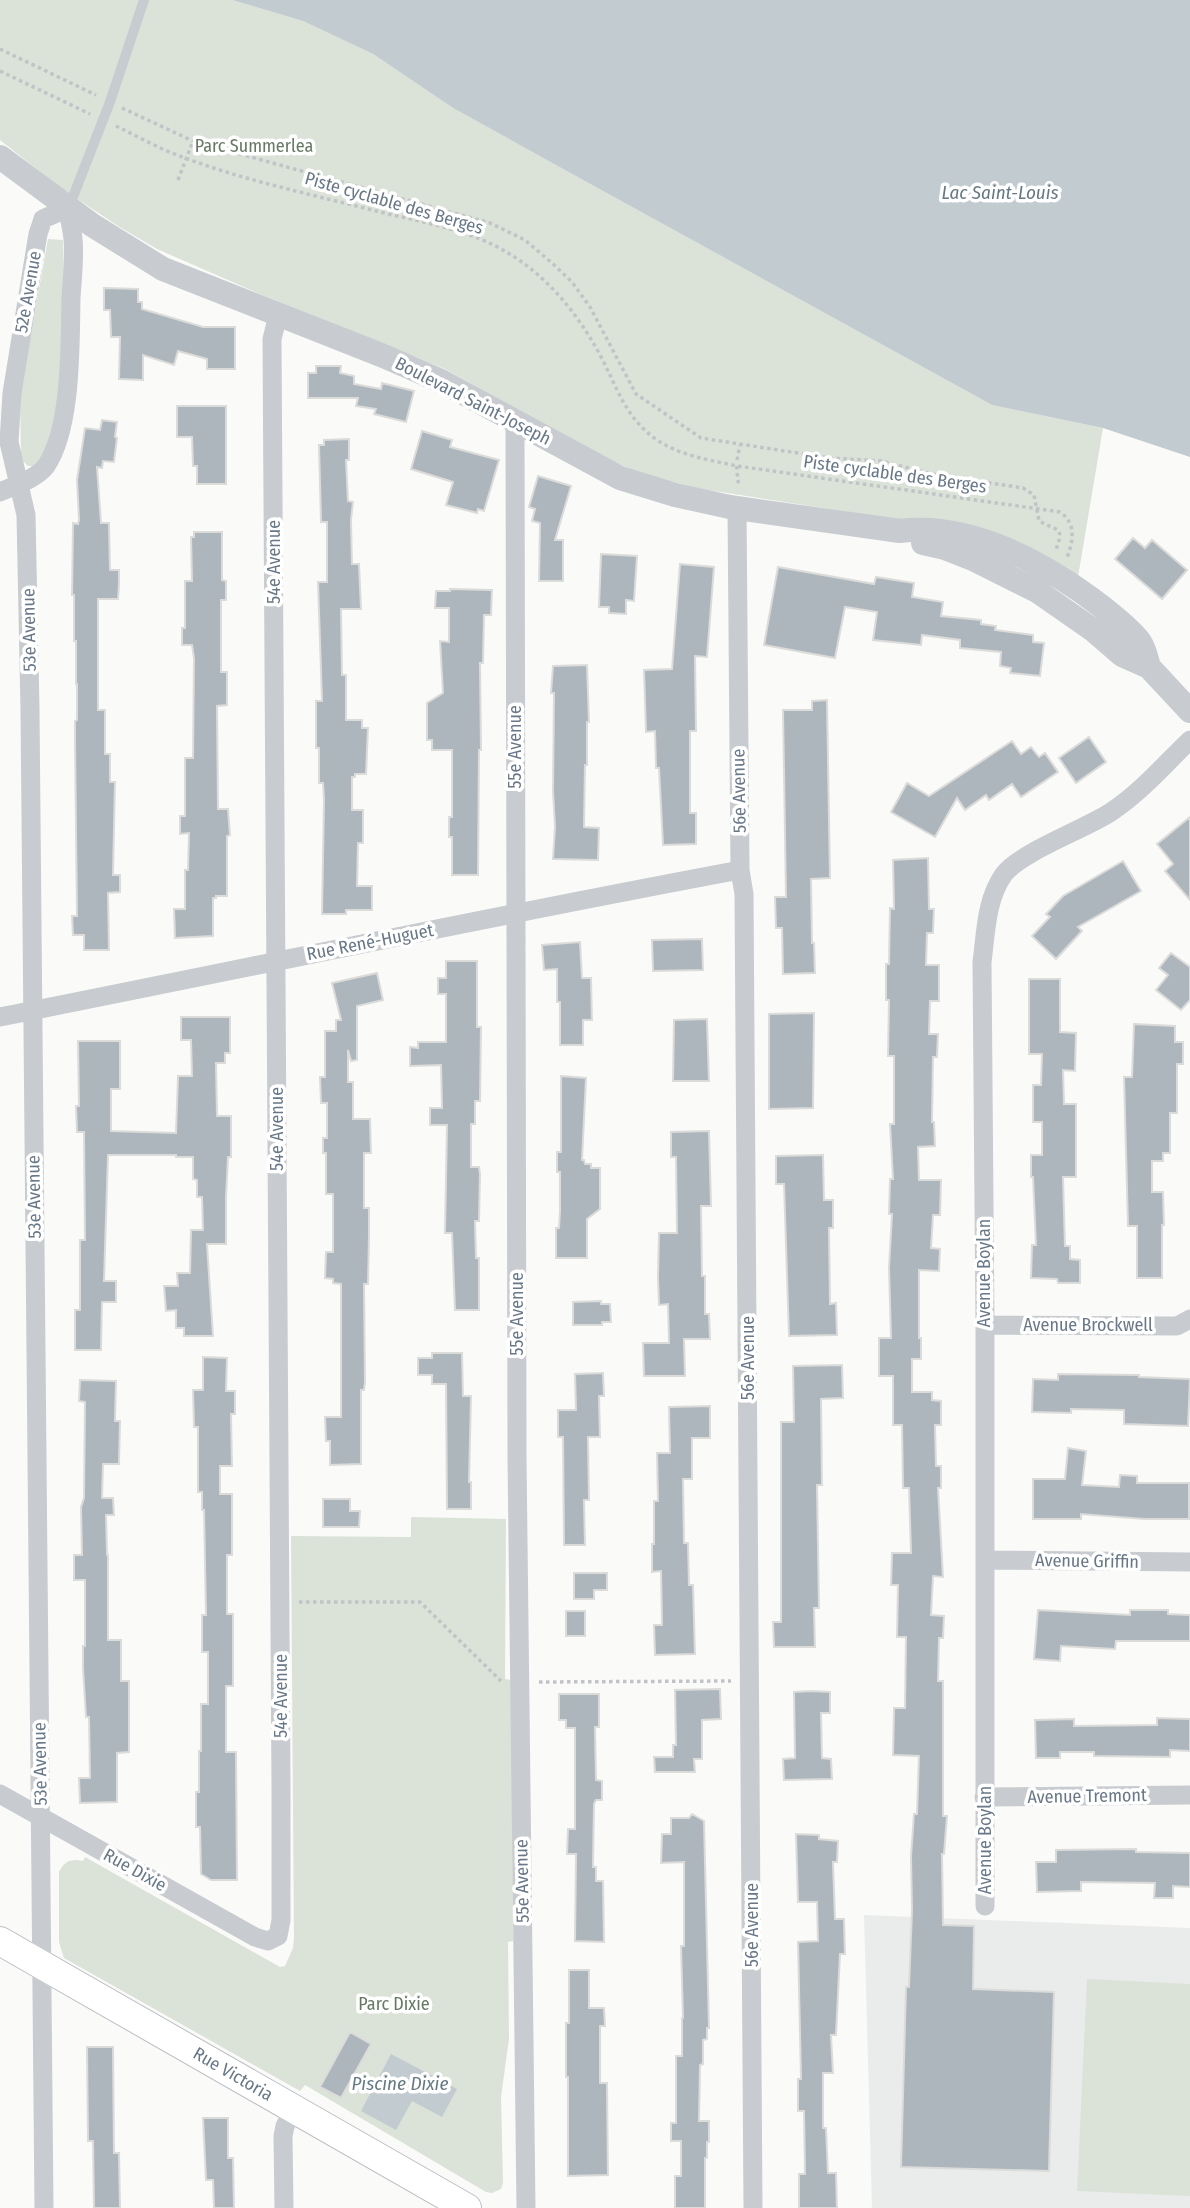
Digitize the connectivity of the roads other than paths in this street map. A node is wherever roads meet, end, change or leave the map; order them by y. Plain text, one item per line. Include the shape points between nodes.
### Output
1 (144, 0) edge
2 (0, 156) edge
3 (68, 208) junction
4 (278, 315) junction
5 (6, 393) edge
6 (515, 421) junction
7 (18, 483) junction
8 (0, 492) edge
9 (737, 502) junction
10 (900, 531) junction
11 (1149, 667) junction
12 (1182, 688) edge
13 (1190, 711) edge
14 (1190, 740) edge
15 (740, 870) junction
16 (516, 914) junction
17 (276, 960) junction
18 (33, 1010) junction
19 (0, 1017) edge
20 (1190, 1319) edge
21 (985, 1325) junction
22 (985, 1560) junction
23 (1190, 1562) edge
24 (0, 1794) edge
25 (1190, 1795) edge
26 (984, 1797) junction
27 (41, 1818) junction
28 (985, 1906) dead end
29 (273, 1940) joint
30 (0, 1941) edge
31 (41, 1964) junction
32 (294, 2109) junction
33 (44, 2208) edge
34 (284, 2208) edge
35 (467, 2208) edge
36 (526, 2208) edge
37 (753, 2208) edge

1 - 3 lane
2 - 3 street, Boulevard Saint-Joseph
3 - 4 street, Boulevard Saint-Joseph via 163,269
3 - 5 street, 52e Avenue via 43,219
3 - 7 street via 73,240 64,413 45,466
4 - 6 street, Boulevard Saint-Joseph via 417,371
4 - 17 street, 54e Avenue via 272,339
5 - 7 street, 52e Avenue via 9,442
6 - 9 street, Boulevard Saint-Joseph via 620,478 676,495
6 - 16 street, 55e Avenue
7 - 8 street
7 - 18 street, 53e Avenue via 26,515
9 - 10 street, Boulevard Saint-Joseph
9 - 15 street, 56e Avenue
10 - 11 street, Boulevard Saint-Joseph via 998,570 1037,591 1122,655
10 - 11 street, Boulevard Saint-Joseph via 923,528 966,537 1066,575 1140,642
11 - 12 street
12 - 13 street
14 - 21 street, Avenue Boylan via 1129,799 1021,860 996,887 982,962
15 - 16 street, Rue René-Huguet
15 - 37 street, 56e Avenue via 745,908
16 - 17 street, Rue René-Huguet
16 - 36 street, 55e Avenue
17 - 18 street, Rue René-Huguet
17 - 29 street, 54e Avenue via 281,1907 280,1931
18 - 19 street, Rue René-Huguet
18 - 27 street, 53e Avenue
20 - 21 street, Avenue Brockwell via 1177,1326
21 - 22 street, Avenue Boylan
22 - 23 street, Avenue Griffin
22 - 26 street, Avenue Boylan
24 - 27 street, Rue Dixie
25 - 26 street, Avenue Tremont
26 - 28 street, Avenue Boylan
27 - 29 street, Rue Dixie via 254,1937
27 - 31 street, 53e Avenue
30 - 31 main road, Rue Victoria
31 - 32 main road, Rue Victoria
31 - 33 street, 53e Avenue
32 - 34 street via 283,2136
32 - 35 main road, Rue Victoria

